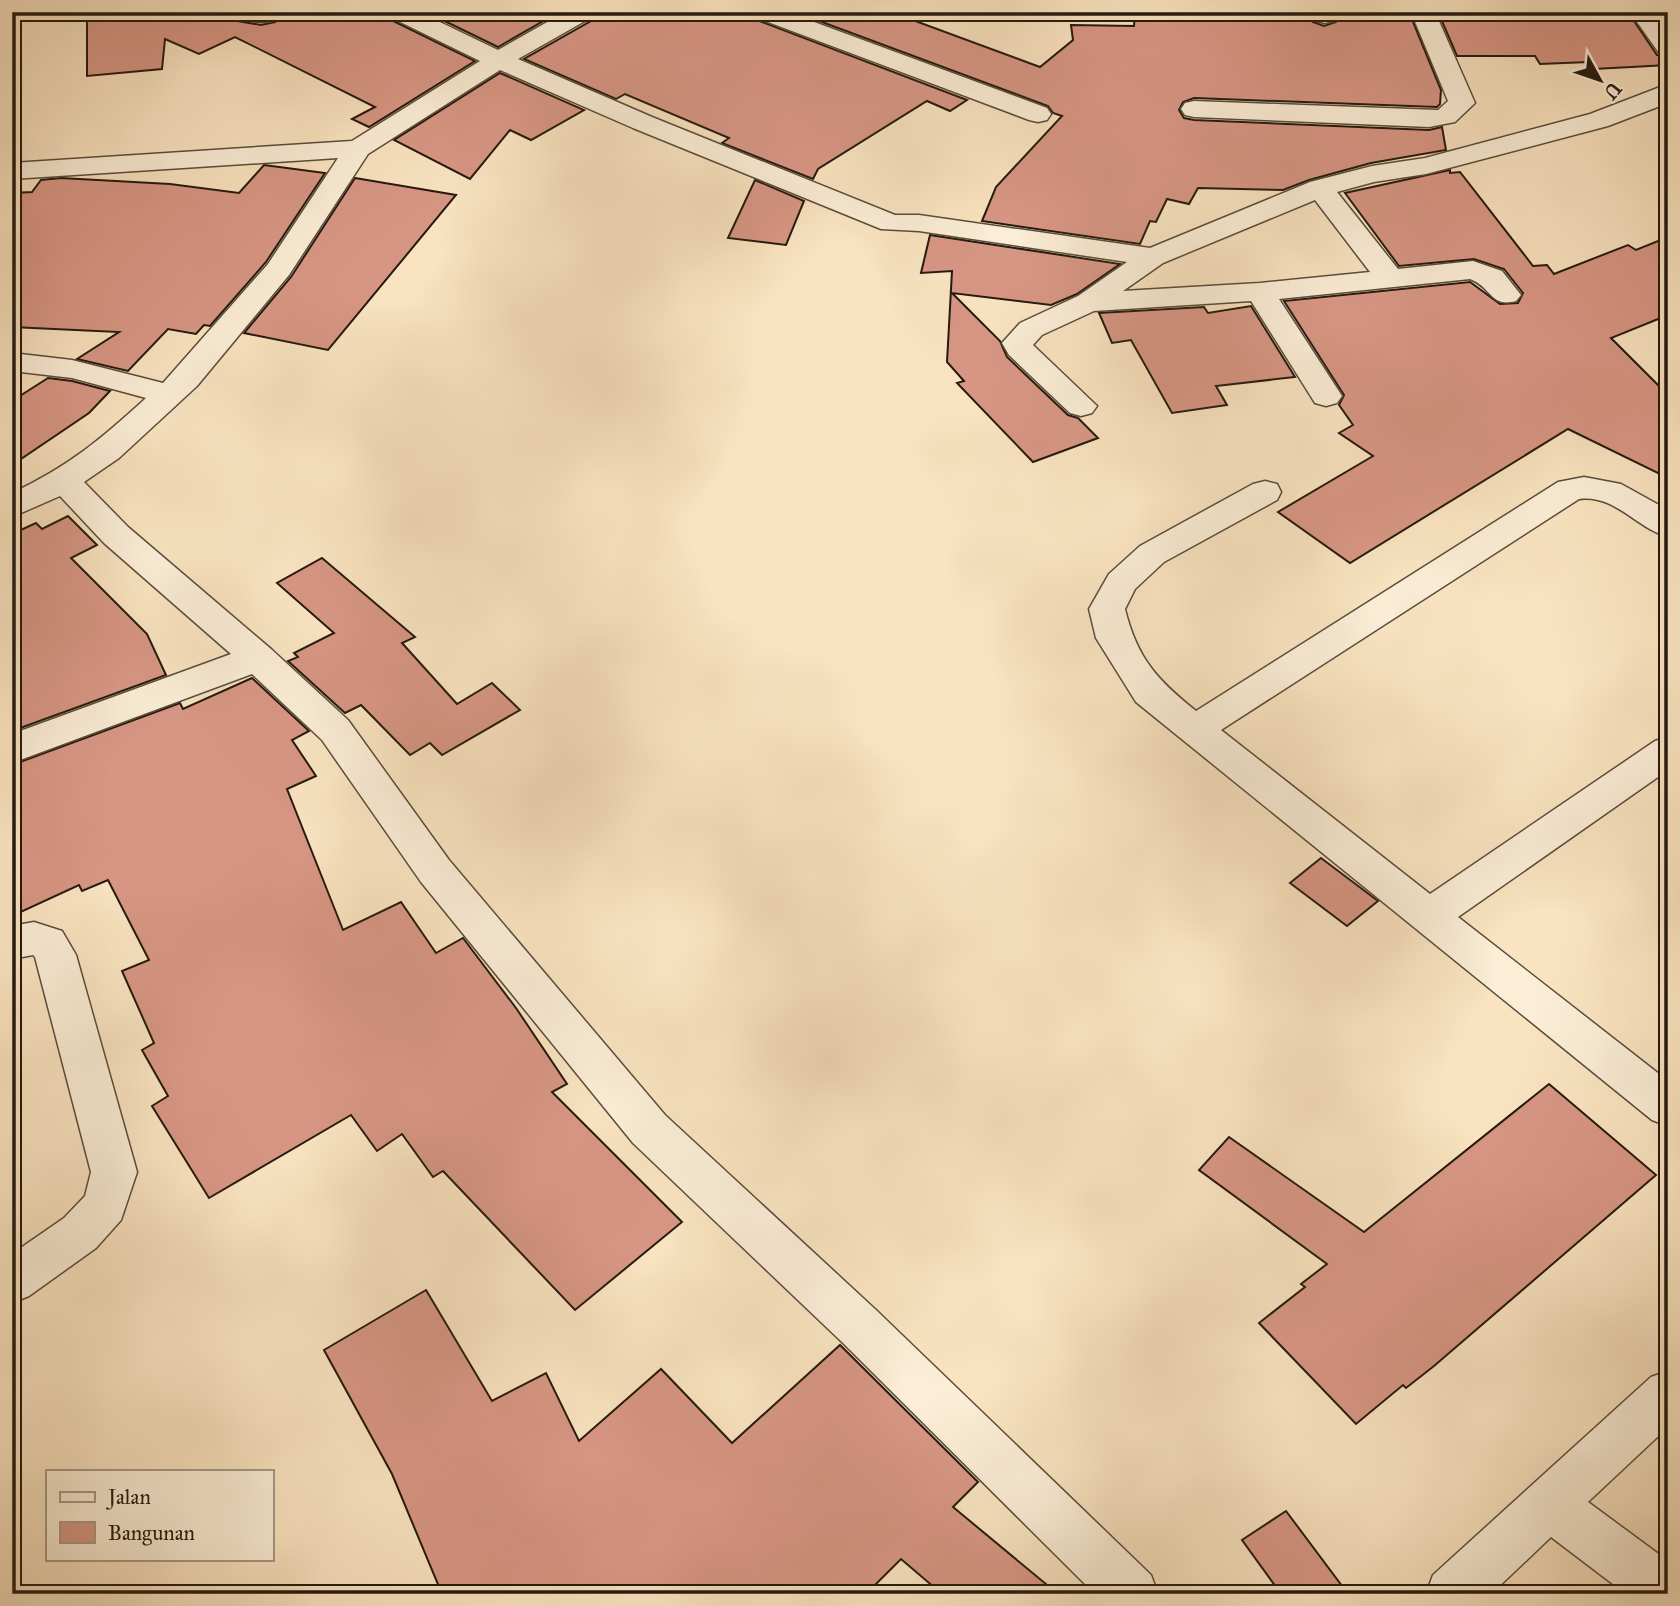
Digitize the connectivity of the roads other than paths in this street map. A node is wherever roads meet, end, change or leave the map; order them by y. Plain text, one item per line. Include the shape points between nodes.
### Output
1 (242, 12) edge
2 (273, 12) edge
3 (399, 12) edge
4 (583, 12) edge
5 (764, 12) edge
6 (1423, 12) edge
7 (1642, 12) edge
8 (1668, 48) edge
9 (497, 61) junction
10 (1668, 92) edge
11 (1194, 109) dead end
12 (1038, 114) dead end
13 (358, 149) junction
14 (12, 171) edge
15 (1320, 188) junction
16 (1153, 257) junction
17 (1390, 278) junction
18 (1260, 292) junction
19 (1506, 295) dead end
20 (1088, 302) junction
21 (12, 362) edge
22 (168, 395) junction
23 (1326, 397) dead end
24 (1080, 406) dead end
25 (64, 481) junction
26 (1265, 492) dead end
27 (12, 506) edge
28 (1668, 526) edge
29 (258, 658) junction
30 (1194, 730) junction
31 (12, 749) edge
32 (1668, 751) edge
33 (1429, 916) junction
34 (12, 943) edge
35 (1668, 1107) edge
36 (12, 1281) edge
37 (1668, 1394) edge
38 (1549, 1504) junction
39 (1668, 1592) edge
40 (1132, 1594) edge
41 (1452, 1594) edge

1 - 2 street via 260,16
3 - 9 street
4 - 9 street
5 - 12 street
6 - 11 street via 1460,93 1462,103 1446,116
7 - 8 street
9 - 13 street
9 - 16 street via 891,223 919,223
10 - 15 street via 1599,120 1426,166
13 - 14 street
13 - 22 street via 279,269
15 - 16 street
15 - 17 street
16 - 20 street
17 - 18 street
17 - 19 street via 1473,270 1492,277
18 - 20 street
18 - 23 street
20 - 24 street via 1031,329 1017,344
21 - 22 street via 44,363
22 - 25 street via 108,451
25 - 27 street
25 - 29 street via 116,535
26 - 30 street via 1152,554 1121,582 1107,609 1114,638 1149,693
28 - 30 street via 1602,486 1570,490
29 - 31 street
29 - 40 street via 335,730 435,872 649,1129 859,1326
30 - 33 street
32 - 33 street
33 - 35 street
34 - 36 street via 34,938 48,943 55,955 114,1172 105,1206 80,1233
37 - 38 street
38 - 39 street
38 - 41 street

